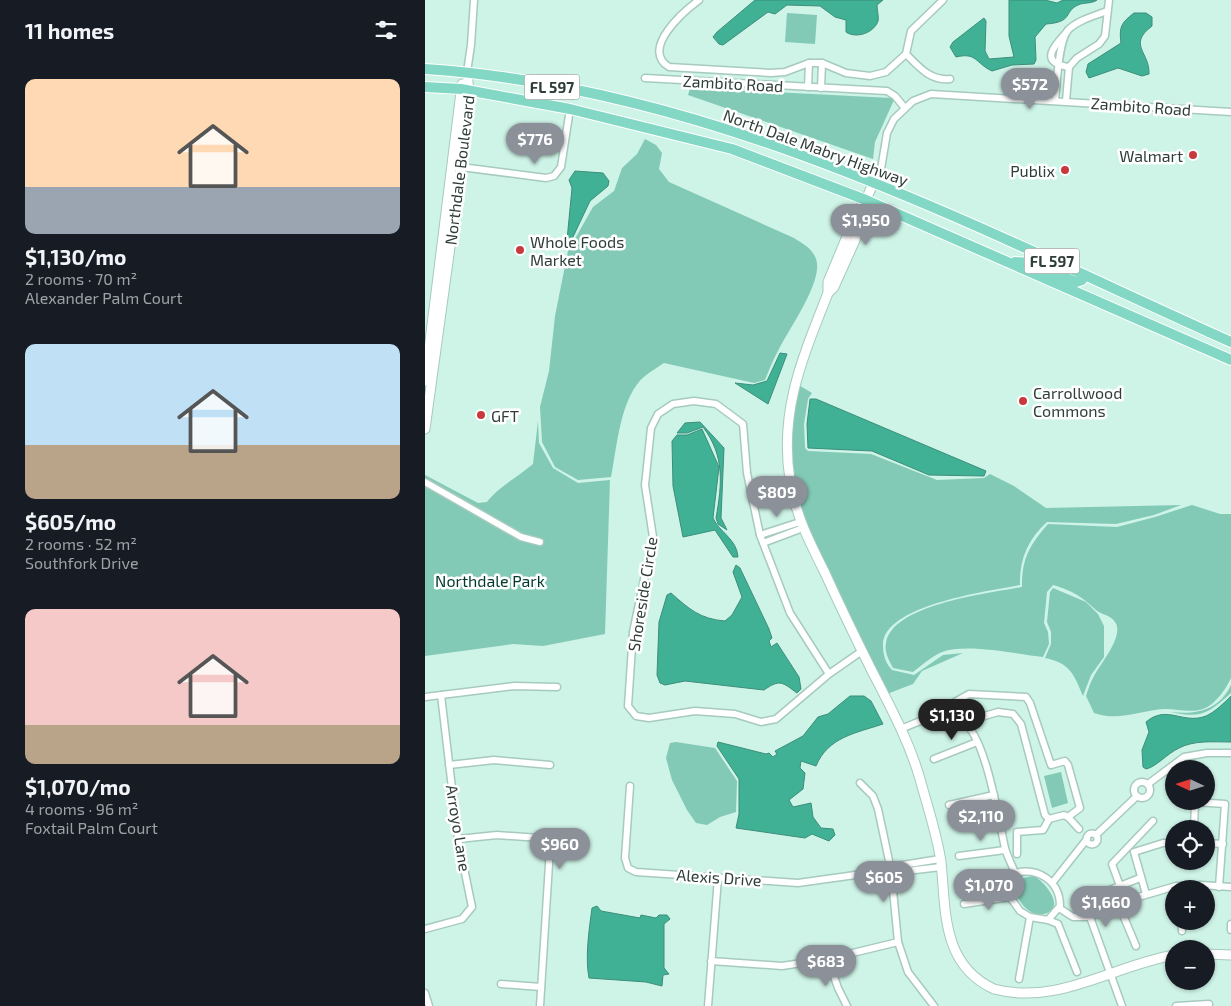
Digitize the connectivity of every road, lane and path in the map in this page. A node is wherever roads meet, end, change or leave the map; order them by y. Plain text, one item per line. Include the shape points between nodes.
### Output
1 (474, 0) edge
2 (699, 0) edge
3 (943, 0) edge
4 (1109, 0) edge
5 (1107, 11) junction
6 (1066, 33) junction
7 (906, 54) junction
8 (809, 63) junction
9 (822, 63) junction
10 (1059, 66) junction
11 (1069, 67) junction
12 (425, 69) edge
13 (467, 72) junction
14 (645, 78) dead end
15 (950, 79) dead end
16 (425, 87) edge
17 (808, 87) junction
18 (821, 88) junction
19 (465, 91) junction
20 (1055, 100) junction
21 (1066, 101) junction
22 (905, 108) junction
23 (570, 109) junction
24 (1231, 112) edge
25 (456, 126) junction
26 (451, 166) junction
27 (461, 167) junction
28 (874, 182) junction
29 (866, 200) junction
30 (455, 213) junction
31 (1004, 261) junction
32 (444, 266) junction
33 (1084, 276) junction
34 (1231, 342) edge
35 (430, 358) edge
36 (1231, 360) edge
37 (425, 381) edge
38 (425, 429) edge
39 (425, 482) edge
40 (802, 525) junction
41 (760, 535) junction
42 (540, 542) dead end
43 (763, 544) junction
44 (862, 651) junction
45 (829, 674) junction
46 (557, 687) dead end
47 (441, 695) junction
48 (425, 697) edge
49 (929, 717) junction
50 (964, 722) junction
51 (901, 729) junction
52 (977, 742) junction
53 (1231, 753) edge
54 (934, 759) dead end
55 (449, 765) junction
56 (550, 765) dead end
57 (860, 783) dead end
58 (1148, 784) junction
59 (629, 786) dead end
60 (994, 795) junction
61 (1137, 796) junction
62 (949, 805) dead end
63 (1047, 817) junction
64 (1069, 817) junction
65 (1194, 820) edge
66 (1153, 821) dead end
67 (1079, 829) dead end
68 (458, 839) junction
69 (1165, 843) edge
70 (1215, 844) edge
71 (1223, 844) junction
72 (1130, 846) junction
73 (1005, 850) junction
74 (1134, 852) junction
75 (1017, 854) dead end
76 (959, 856) dead end
77 (941, 863) junction
78 (891, 870) junction
79 (1015, 873) junction
80 (718, 878) junction
81 (1141, 878) junction
82 (1053, 882) junction
83 (1120, 886) junction
84 (1215, 887) edge
85 (1219, 887) junction
86 (1231, 887) edge
87 (1165, 889) edge
88 (1145, 894) junction
89 (1097, 895) dead end
90 (1010, 897) junction
91 (1119, 903) junction
92 (964, 904) dead end
93 (1059, 908) junction
94 (1030, 917) junction
95 (1090, 917) junction
96 (1048, 920) junction
97 (1231, 924) edge
98 (425, 929) edge
99 (1231, 930) edge
100 (898, 942) junction
101 (1136, 946) dead end
102 (1215, 954) edge
103 (1231, 955) edge
104 (828, 958) junction
105 (1165, 958) edge
106 (711, 961) junction
107 (1077, 972) dead end
108 (1112, 974) junction
109 (1019, 979) dead end
110 (501, 984) dead end
111 (541, 988) junction
112 (425, 993) edge
113 (1209, 1004) dead end
114 (429, 1006) edge
115 (540, 1006) edge
116 (708, 1006) edge
117 (847, 1006) edge
118 (934, 1006) edge
119 (1122, 1006) edge
120 (1176, 1006) edge

1 - 13 street
2 - 8 street via 686,10 660,44 660,55 669,67 771,73 785,72
3 - 7 street via 911,31
4 - 5 street
5 - 6 street via 1077,24
5 - 11 street via 1105,36
6 - 10 street
6 - 10 street via 1051,51 1052,61
7 - 9 street via 886,72 870,76 846,73
7 - 15 street via 928,74 940,80
8 - 9 street
8 - 17 street
9 - 18 street
10 - 11 street
10 - 20 street
11 - 21 street
12 - 13 main road, North Dale Mabry Highway / FL 597
13 - 19 street, Northdale Boulevard
13 - 28 main road, North Dale Mabry Highway / FL 597 via 569,89 683,115 758,138
14 - 17 street, Zambito Road
16 - 19 main road, North Dale Mabry Highway / FL 597
17 - 18 street, Zambito Road
18 - 22 street, Zambito Road via 887,91
19 - 23 main road, North Dale Mabry Highway / FL 597
19 - 25 street, Northdale Boulevard
19 - 27 street, Northdale Boulevard
20 - 21 street, Zambito Road
20 - 22 street, Zambito Road via 931,94
21 - 24 street, Zambito Road
22 - 28 street, Zambito Road via 887,133 881,169
23 - 27 street via 561,167 554,176 546,178
23 - 29 main road, North Dale Mabry Highway / FL 597 via 732,149
25 - 26 street, Northdale Boulevard
25 - 27 street
26 - 30 street
26 - 32 street, Northdale Boulevard
27 - 30 street, Northdale Boulevard
28 - 29 street
28 - 33 main road, North Dale Mabry Highway / FL 597
29 - 31 main road, North Dale Mabry Highway / FL 597
29 - 40 street via 868,211 834,287 828,293 798,370 792,395 788,446 790,480
30 - 32 street, Northdale Boulevard
31 - 33 main road via 1031,263 1076,282
31 - 36 main road, North Dale Mabry Highway / FL 597
32 - 35 street, Northdale Boulevard
33 - 34 main road, North Dale Mabry Highway / FL 597
35 - 37 street, Northdale Boulevard
35 - 38 street, Northdale Boulevard
39 - 42 street via 521,537
40 - 41 street
40 - 43 street
40 - 44 street
41 - 43 street, Shoreside Circle
41 - 45 street, Shoreside Circle via 747,473 743,424 716,404 694,401 673,404 658,414 651,428 645,484 653,537 633,632 627,706 636,716 649,718 695,711 735,714 768,722 776,719
43 - 45 street, Shoreside Circle via 790,613
44 - 45 street, Shoreside Circle
44 - 51 street
46 - 47 street via 514,686
47 - 48 street
47 - 55 street, Arroyo Lane
49 - 50 street
49 - 51 street
49 - 64 street via 969,694 1026,697 1051,765 1061,761 1068,765 1080,808
50 - 52 street
50 - 63 street via 998,712 1013,714 1021,724
51 - 77 street via 919,777
52 - 54 street
52 - 60 street
53 - 58 street via 1184,757
55 - 56 street via 494,760
55 - 68 street, Arroyo Lane
57 - 78 street via 873,796 878,808
58 - 61 street via 1147,796
58 - 61 street via 1136,784 1134,792
59 - 80 street, Alexis Drive via 625,858 628,868 636,872
60 - 62 street
60 - 73 street
61 - 82 street via 1096,835 1097,841 1089,842 1075,854
63 - 64 street
63 - 75 street via 1043,830 1017,832
64 - 67 street
65 - 71 street via 1195,802 1225,804
66 - 72 street
68 - 98 street, Arroyo Lane via 472,907 462,919
68 - 111 street via 497,835 540,838 551,848
69 - 74 street
70 - 71 street
71 - 85 street
72 - 74 street
72 - 83 street via 1112,864
73 - 76 street
73 - 79 street
74 - 81 street
77 - 78 street, Alexis Drive via 896,866
77 - 108 street via 946,925 954,950 970,972 992,989 1016,998 1043,1000 1065,995
78 - 80 street, Alexis Drive via 798,883
78 - 100 street
79 - 82 street via 1035,872
79 - 90 street via 1008,886
80 - 106 street
81 - 83 street
81 - 88 street
82 - 93 street via 1058,891
83 - 89 street
84 - 85 street
85 - 86 street
87 - 88 street
88 - 91 street
90 - 92 street
90 - 94 street via 1020,911
91 - 95 street
91 - 101 street
93 - 95 street via 1073,917
93 - 96 street
94 - 96 street
94 - 109 street
95 - 108 street
96 - 107 street via 1058,924
97 - 99 street
100 - 104 street
100 - 118 street via 908,972
102 - 103 street
104 - 106 street via 782,966
104 - 117 street
105 - 108 street
106 - 116 street
108 - 119 street
110 - 111 street
111 - 115 street
112 - 114 street
113 - 120 street

